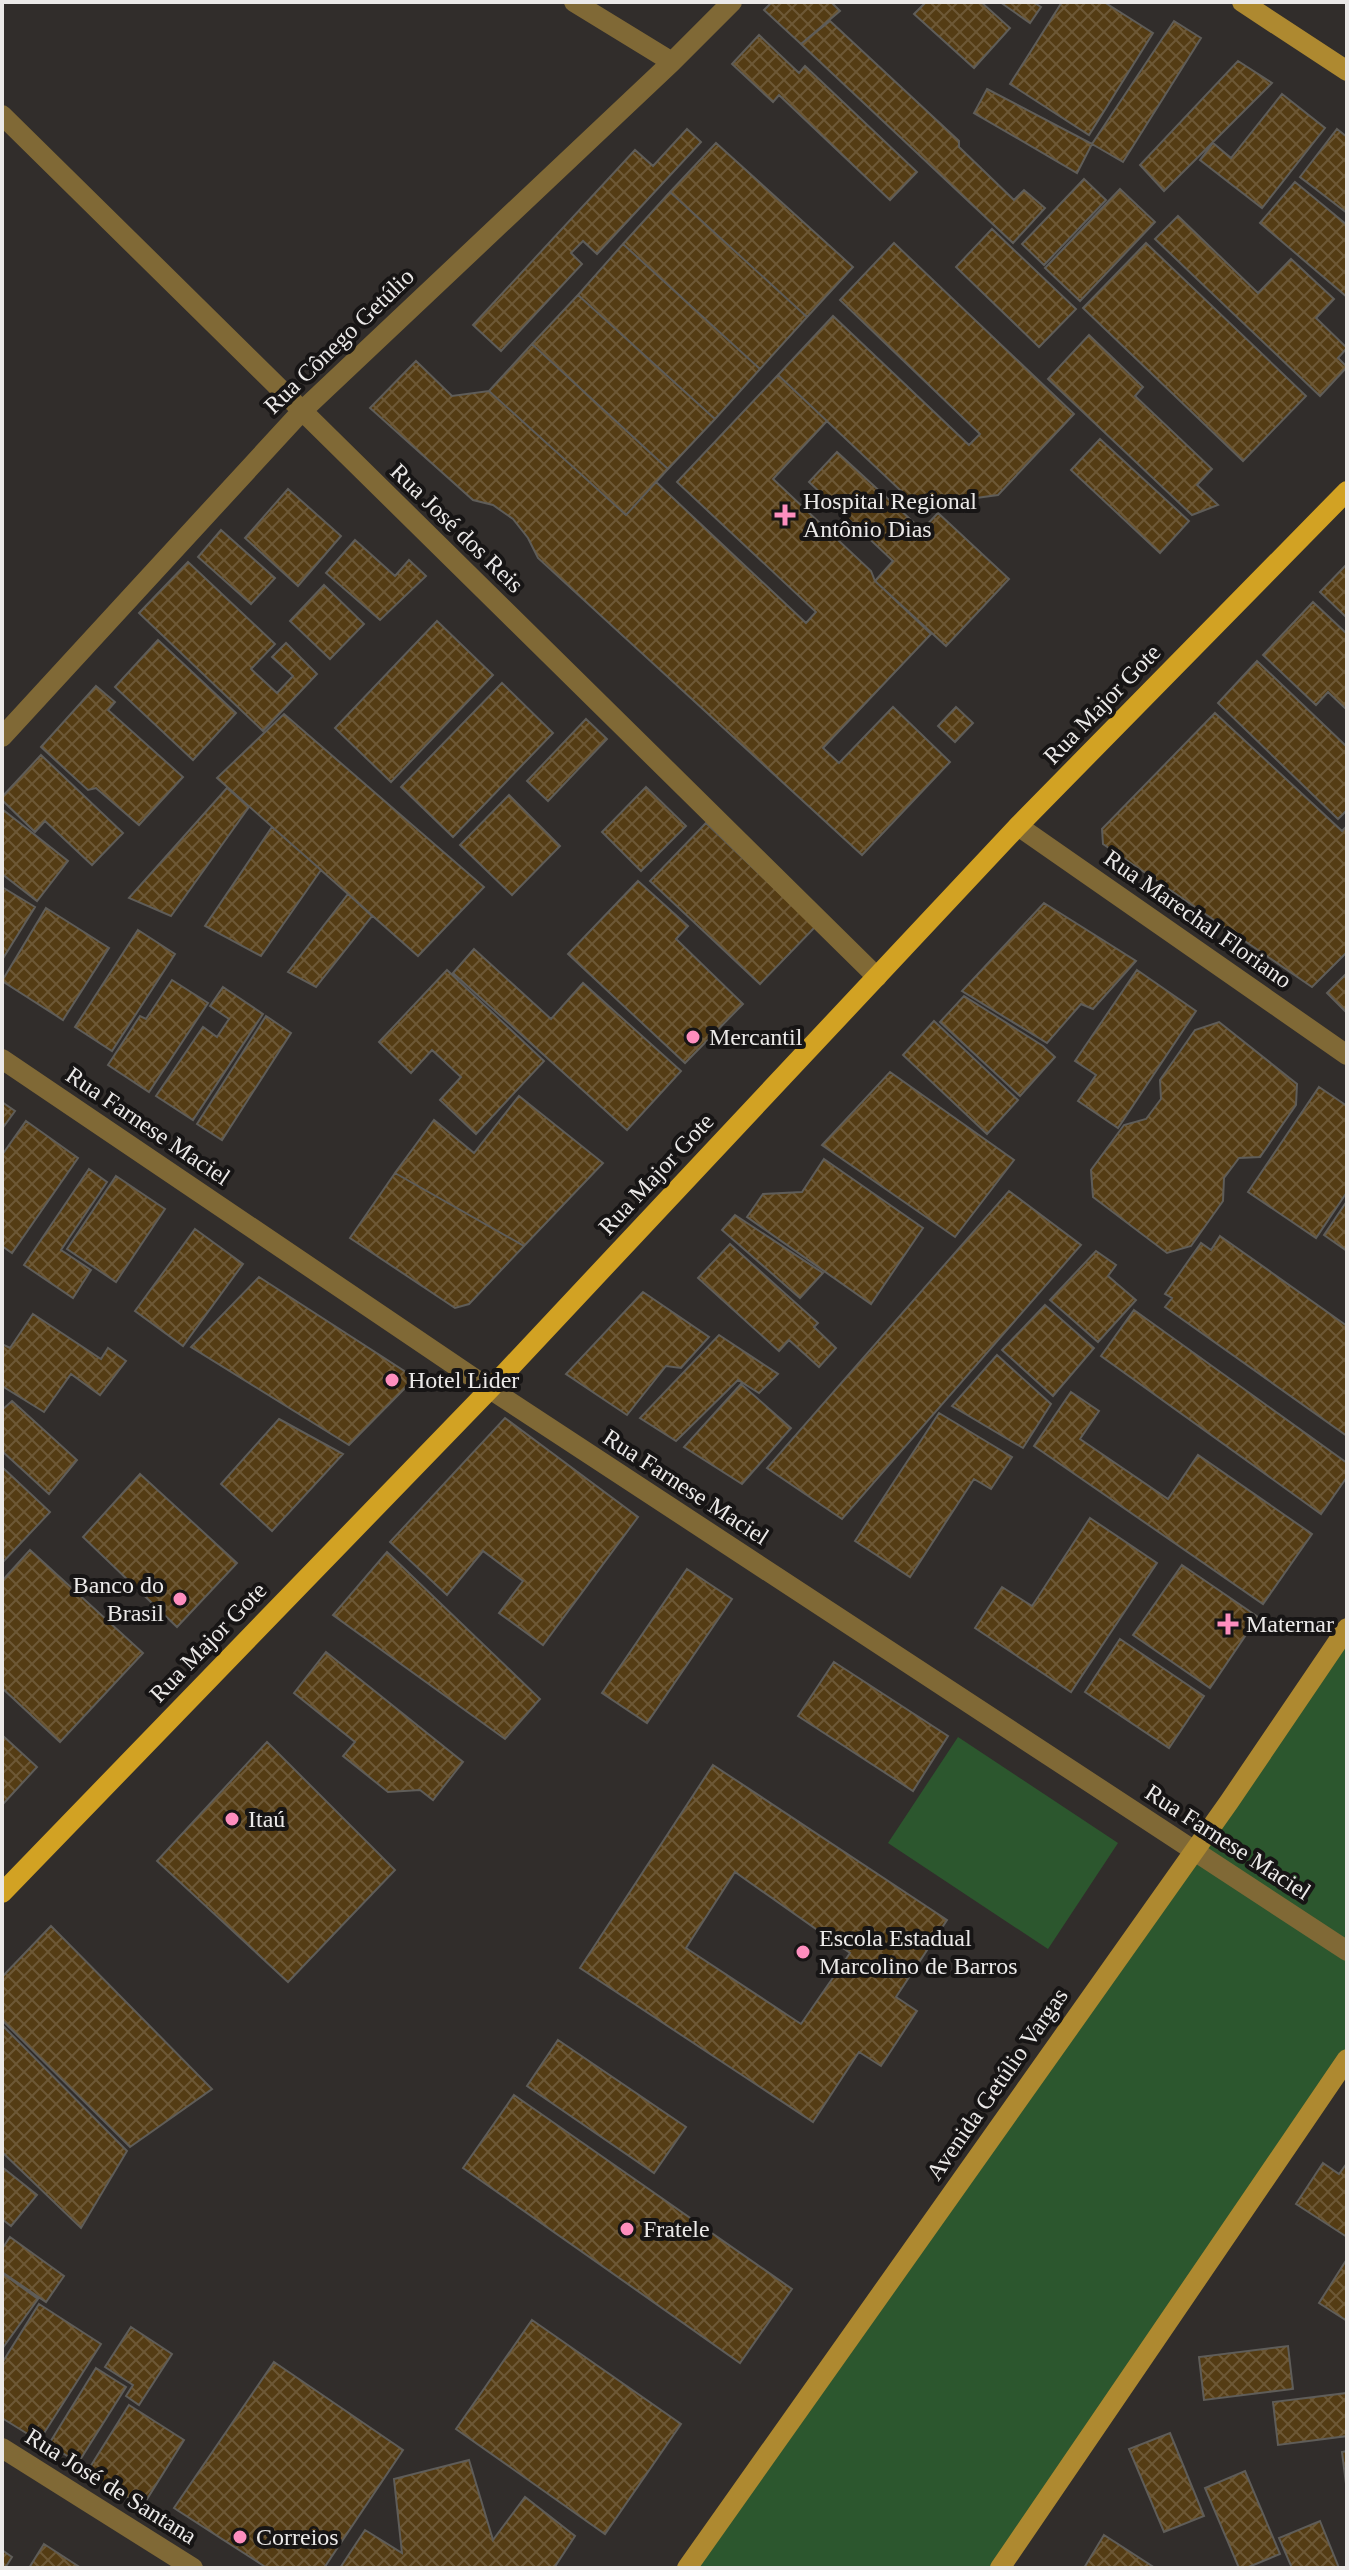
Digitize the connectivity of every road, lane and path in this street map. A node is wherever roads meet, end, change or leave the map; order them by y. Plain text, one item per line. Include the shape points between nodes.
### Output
1 (574, 2) edge
2 (732, 2) edge
3 (1242, 2) edge
4 (672, 62) junction
5 (1347, 71) edge
6 (2, 115) edge
7 (301, 412) junction
8 (1347, 491) edge
9 (2, 737) edge
10 (1018, 826) junction
11 (877, 977) junction
12 (1347, 1055) edge
13 (2, 1059) edge
14 (490, 1389) junction
15 (1347, 1628) edge
16 (1194, 1851) junction
17 (5, 1885) edge
18 (1347, 1951) edge
19 (1347, 2059) edge
20 (2, 2448) edge
21 (193, 2568) edge
22 (687, 2568) edge
23 (1000, 2568) edge

1 - 4 street
2 - 4 street, Rua Cônego Getúlio
3 - 5 street
4 - 7 street, Rua Cônego Getúlio
6 - 7 street, Rua José dos Reis
7 - 9 street, Rua Cônego Getúlio
7 - 11 street, Rua José dos Reis
8 - 10 main road, Rua Major Gote
10 - 11 main road, Rua Major Gote
10 - 12 street, Rua Marechal Floriano
11 - 14 main road, Rua Major Gote
13 - 14 street, Rua Farnese Maciel
14 - 16 street, Rua Farnese Maciel
14 - 17 main road, Rua Major Gote
15 - 16 street, Avenida Getúlio Vargas
16 - 18 street, Rua Farnese Maciel
16 - 22 street, Avenida Getúlio Vargas
19 - 23 street
20 - 21 street, Rua José de Santana

